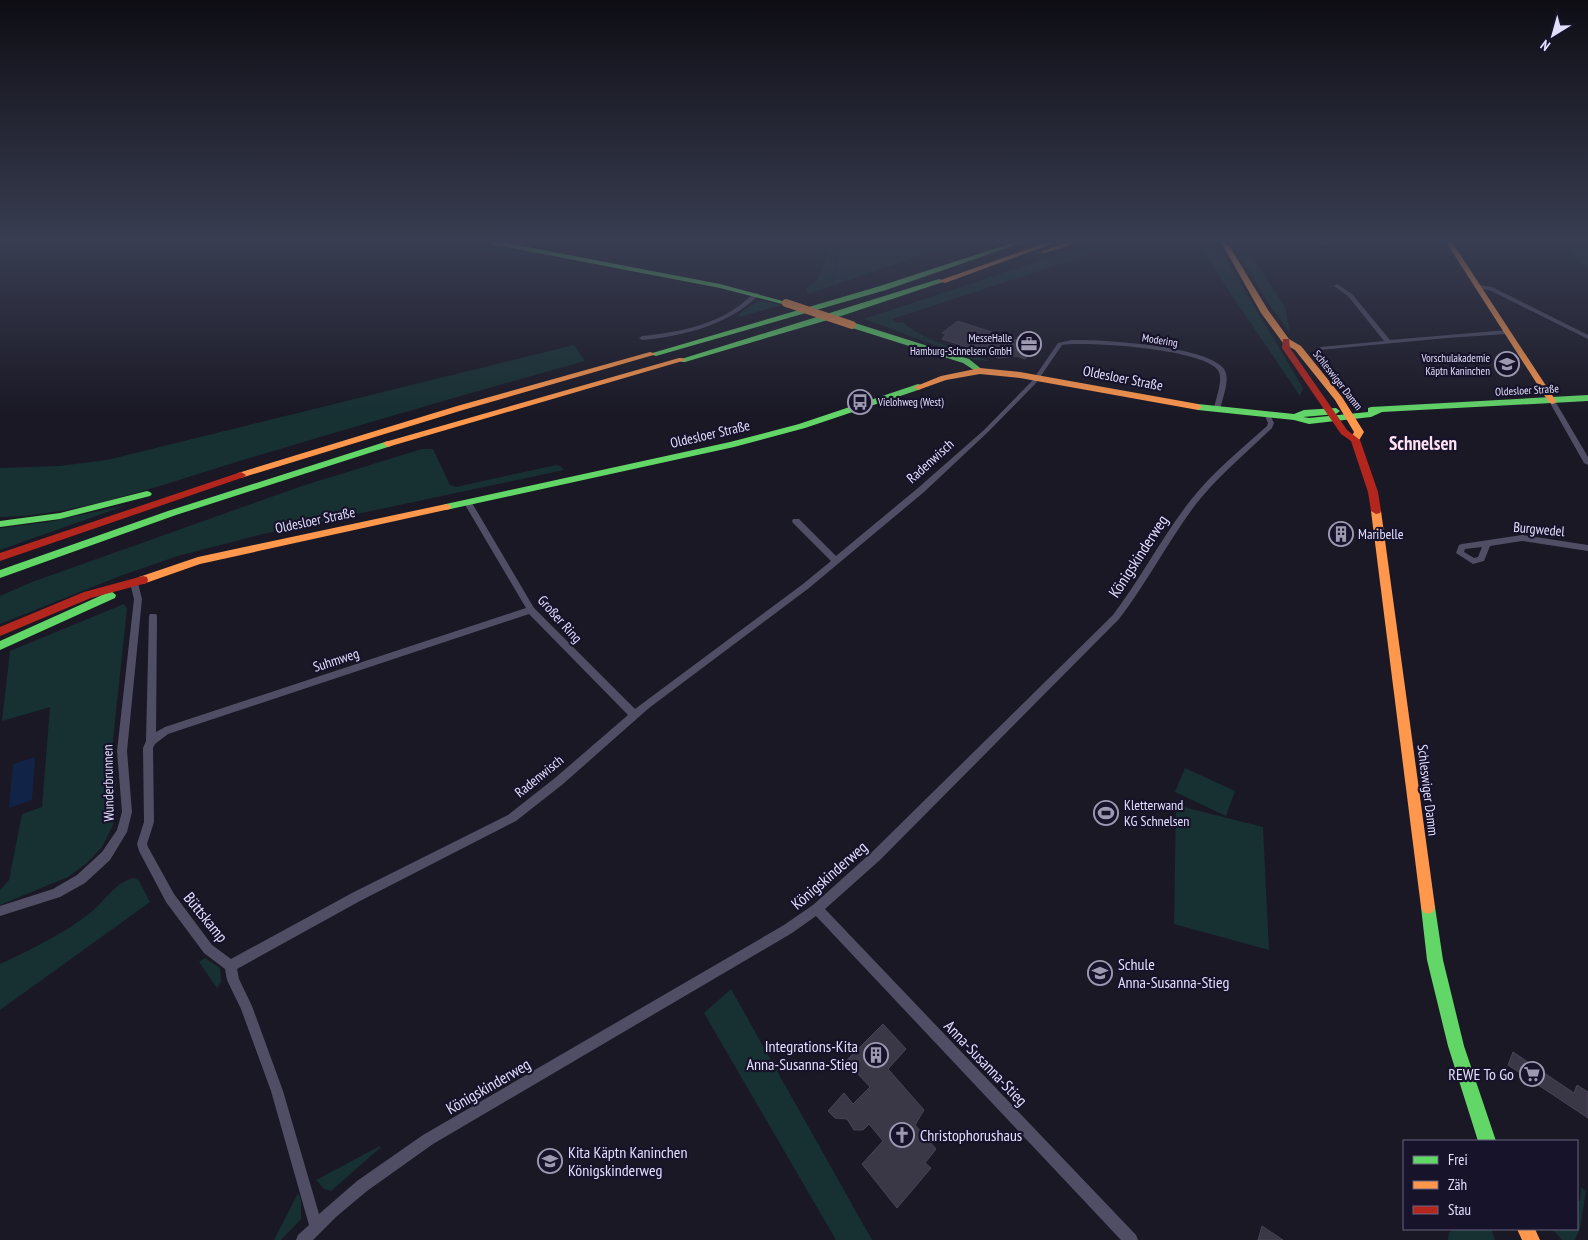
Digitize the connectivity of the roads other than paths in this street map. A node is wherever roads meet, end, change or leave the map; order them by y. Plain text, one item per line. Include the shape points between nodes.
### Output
1 (750, 300) edge
2 (779, 300) edge
3 (843, 300) edge
4 (884, 300) edge
5 (1258, 300) edge
6 (1354, 300) edge
7 (1487, 300) edge
8 (1515, 300) edge
9 (1508, 332) junction
10 (1588, 337) edge
11 (642, 338) dead end
12 (1286, 341) junction
13 (1388, 341) junction
14 (1322, 349) dead end
15 (949, 356) junction
16 (980, 371) junction
17 (967, 373) junction
18 (573, 376) junction
19 (1038, 377) junction
20 (1310, 384) junction
21 (584, 388) junction
22 (1588, 398) edge
23 (1552, 401) junction
24 (497, 405) junction
25 (1216, 410) junction
26 (1349, 413) junction
27 (1332, 415) junction
28 (1268, 416) junction
29 (1296, 416) junction
30 (408, 423) junction
31 (414, 436) junction
32 (1355, 440) junction
33 (1588, 464) edge
34 (265, 466) junction
35 (468, 503) junction
36 (796, 521) dead end
37 (0, 524) edge
38 (1487, 543) dead end
39 (1588, 548) edge
40 (0, 557) edge
41 (836, 562) junction
42 (0, 574) edge
43 (134, 583) junction
44 (531, 610) junction
45 (153, 616) dead end
46 (0, 632) edge
47 (0, 646) edge
48 (635, 715) junction
49 (151, 741) junction
50 (817, 909) junction
51 (0, 911) edge
52 (230, 966) junction
53 (1487, 1140) edge
54 (316, 1226) junction
55 (303, 1240) edge
56 (1131, 1240) edge

1 - 11 street via 733,313 712,322 664,336
2 - 15 main road, bridge
3 - 18 main road
4 - 21 main road
5 - 12 main road, Schleswiger Damm
6 - 13 street
7 - 9 main road
8 - 10 street
9 - 13 street
9 - 23 main road
12 - 20 main road, Schleswiger Damm via 1286,348
12 - 26 main road, Schleswiger Damm via 1298,348
13 - 14 street
15 - 16 main road via 972,364
15 - 17 main road via 960,362
16 - 17 main road, Oldesloer Straße
16 - 19 main road, Oldesloer Straße
17 - 35 main road, Oldesloer Straße via 774,434
18 - 24 main road
18 - 30 main road
19 - 25 main road, Oldesloer Straße
19 - 25 street, Modering via 1058,346 1066,342 1088,341 1166,350 1203,358 1218,366 1224,376
19 - 41 street, Radenwisch via 980,436
20 - 27 main road, Schleswiger Damm
20 - 29 main road via 1308,403
21 - 24 main road
21 - 31 main road
22 - 23 main road, Oldesloer Straße
23 - 26 main road, Oldesloer Straße via 1367,409
23 - 33 street
24 - 30 main road
24 - 31 main road
25 - 28 main road, Oldesloer Straße
26 - 27 main road, Oldesloer Straße
26 - 32 main road, Schleswiger Damm via 1359,432
27 - 29 main road, Oldesloer Straße via 1309,421
27 - 32 main road, Schleswiger Damm via 1344,432
28 - 29 main road, Oldesloer Straße
28 - 50 street, Königskinderweg via 1270,427 1207,486 1116,617 876,856
30 - 34 main road
31 - 42 main road via 234,492
32 - 53 main road, Schleswiger Damm via 1377,508 1436,960 1456,1046
34 - 37 main road via 219,474 75,513
34 - 40 main road
35 - 43 main road, Oldesloer Straße via 206,559
35 - 44 street, Großer Ring
36 - 41 street
38 - 39 street, Burgwedel via 1522,538
41 - 48 street, Radenwisch
43 - 46 main road, Oldesloer Straße via 88,595
43 - 47 main road, Oldesloer Straße
43 - 51 street, Wunderbrunnen via 138,599 122,751 127,812 122,832 106,856 81,879 56,893
44 - 48 street, Großer Ring
44 - 49 street, Suhmweg via 165,731
45 - 49 street, Büttskamp
48 - 52 street, Radenwisch via 512,818 356,897
49 - 52 street, Büttskamp via 148,748 149,822 143,848 176,905 208,949
50 - 54 street, Königskinderweg via 466,1117 372,1178
50 - 56 street, Anna-Susanna-Stieg
52 - 54 street via 277,1091
54 - 55 street, Königskinderweg

